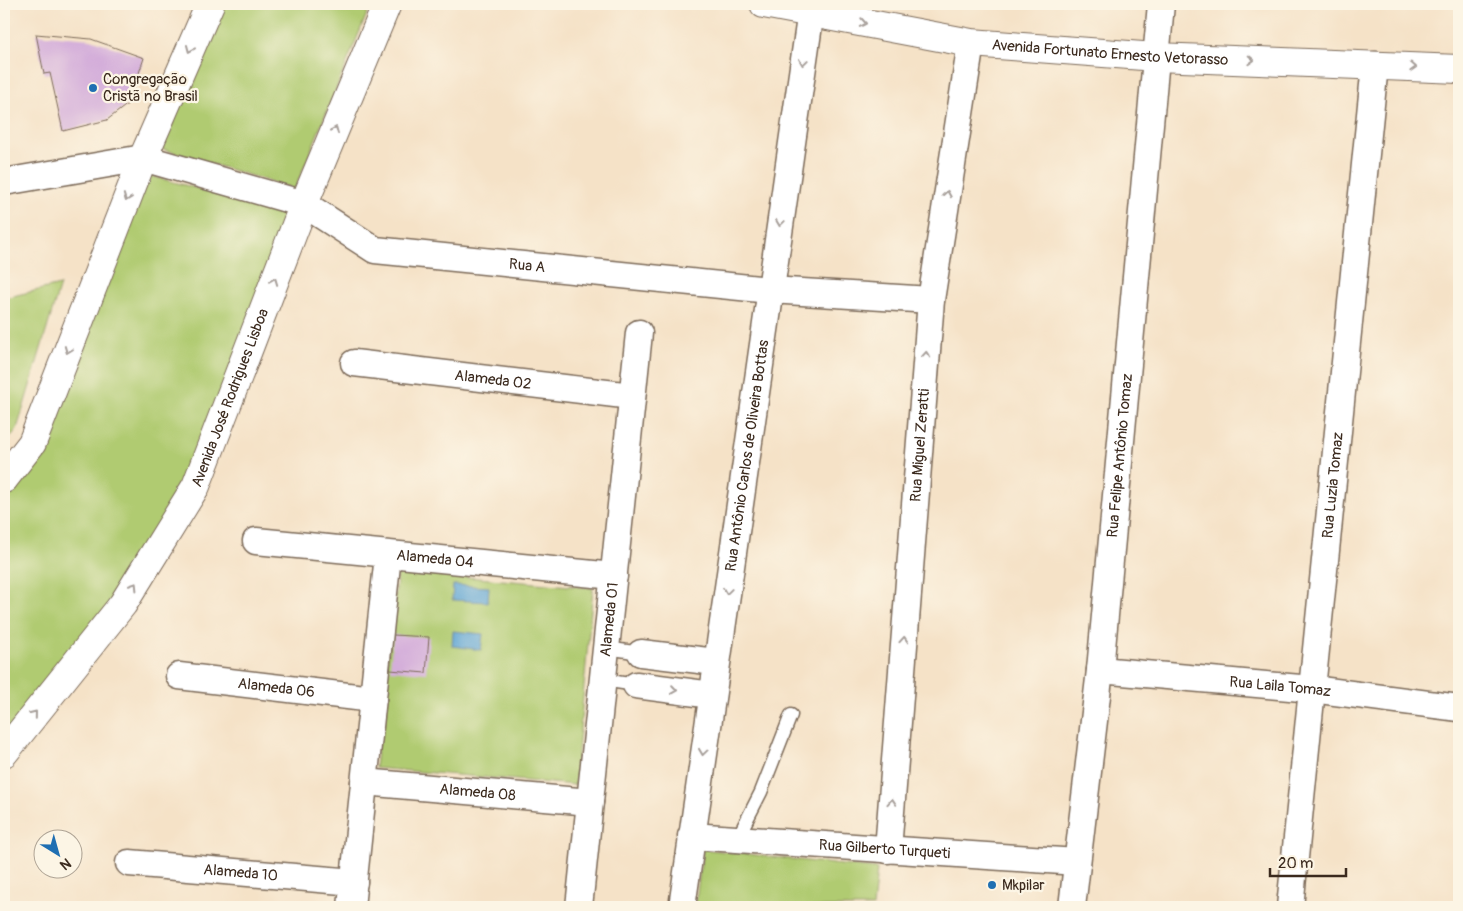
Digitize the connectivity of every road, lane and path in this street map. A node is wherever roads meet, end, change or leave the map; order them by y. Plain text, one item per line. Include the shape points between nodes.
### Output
1 (210, 4) edge
2 (387, 4) edge
3 (764, 4) edge
4 (1161, 4) edge
5 (811, 9) edge
6 (971, 43) junction
7 (1156, 57) junction
8 (1375, 65) junction
9 (1459, 69) edge
10 (143, 158) junction
11 (4, 182) edge
12 (304, 204) junction
13 (770, 290) junction
14 (931, 300) junction
15 (639, 333) dead end
16 (354, 363) dead end
17 (632, 396) junction
18 (4, 479) edge
19 (256, 541) dead end
20 (388, 555) junction
21 (614, 576) junction
22 (606, 648) junction
23 (640, 653) joint
24 (716, 662) junction
25 (1100, 670) junction
26 (179, 676) dead end
27 (603, 680) junction
28 (636, 684) joint
29 (1312, 689) junction
30 (712, 695) junction
31 (373, 699) junction
32 (1459, 708) edge
33 (791, 715) dead end
34 (4, 752) edge
35 (364, 782) junction
36 (590, 802) junction
37 (691, 836) junction
38 (737, 840) junction
39 (888, 850) junction
40 (1077, 862) junction
41 (129, 863) dead end
42 (354, 882) junction
43 (351, 907) edge
44 (579, 907) edge
45 (682, 907) edge
46 (1072, 907) edge
47 (1290, 907) edge

1 -> 10 main road
12 -> 2 main road, Avenida José Rodrigues Lisboa
3 - 5 main road, Avenida Fortunato Ernesto Vetorasso
4 - 7 street, Rua Felipe Antônio Tomaz
5 -> 6 main road, Avenida Fortunato Ernesto Vetorasso
5 -> 13 street, Rua Antônio Carlos de Oliveira Bottas
6 - 7 main road, Avenida Fortunato Ernesto Vetorasso
14 -> 6 street, Rua Miguel Zeratti
7 -> 8 main road, Avenida Fortunato Ernesto Vetorasso
7 - 25 street, Rua Felipe Antônio Tomaz
8 -> 9 main road, Avenida Fortunato Ernesto Vetorasso
8 - 29 street, Rua Luzia Tomaz
10 - 11 street
10 - 12 street, Rua A
10 -> 18 main road via 32,442
12 - 13 street, Rua A via 375,250
34 -> 12 main road, Avenida José Rodrigues Lisboa via 123,604 196,486
13 - 14 street, Rua A
13 -> 24 street, Rua Antônio Carlos de Oliveira Bottas
39 -> 14 street, Rua Miguel Zeratti
15 - 17 street, Alameda 01
16 - 17 street, Alameda 02
17 - 21 street, Alameda 01
19 - 20 street, Alameda 04
20 - 21 street, Alameda 04
20 - 31 street
21 - 22 street, Alameda 01
22 - 23 lane
22 - 27 street, Alameda 01
23 - 24 street
24 - 30 street, Rua Antônio Carlos de Oliveira Bottas
25 - 29 street, Rua Laila Tomaz
25 - 40 street, Rua Felipe Antônio Tomaz
26 - 31 street, Alameda 06
27 - 28 lane
27 - 36 street, Alameda 01
28 -> 30 street
29 - 32 street, Rua Laila Tomaz
29 - 47 street, Rua Luzia Tomaz
30 -> 37 street, Rua Antônio Carlos de Oliveira Bottas
31 - 35 street
33 - 38 lane via 761,792
35 - 36 street, Alameda 08
35 - 42 street
36 - 44 street, Alameda 01
37 - 38 street, Rua Gilberto Turqueti
37 - 45 street, Rua Antônio Carlos de Oliveira Bottas
38 - 39 street, Rua Gilberto Turqueti
39 - 40 street, Rua Gilberto Turqueti
40 - 46 street, Rua Felipe Antônio Tomaz
41 - 42 street, Alameda 10
42 - 43 street

